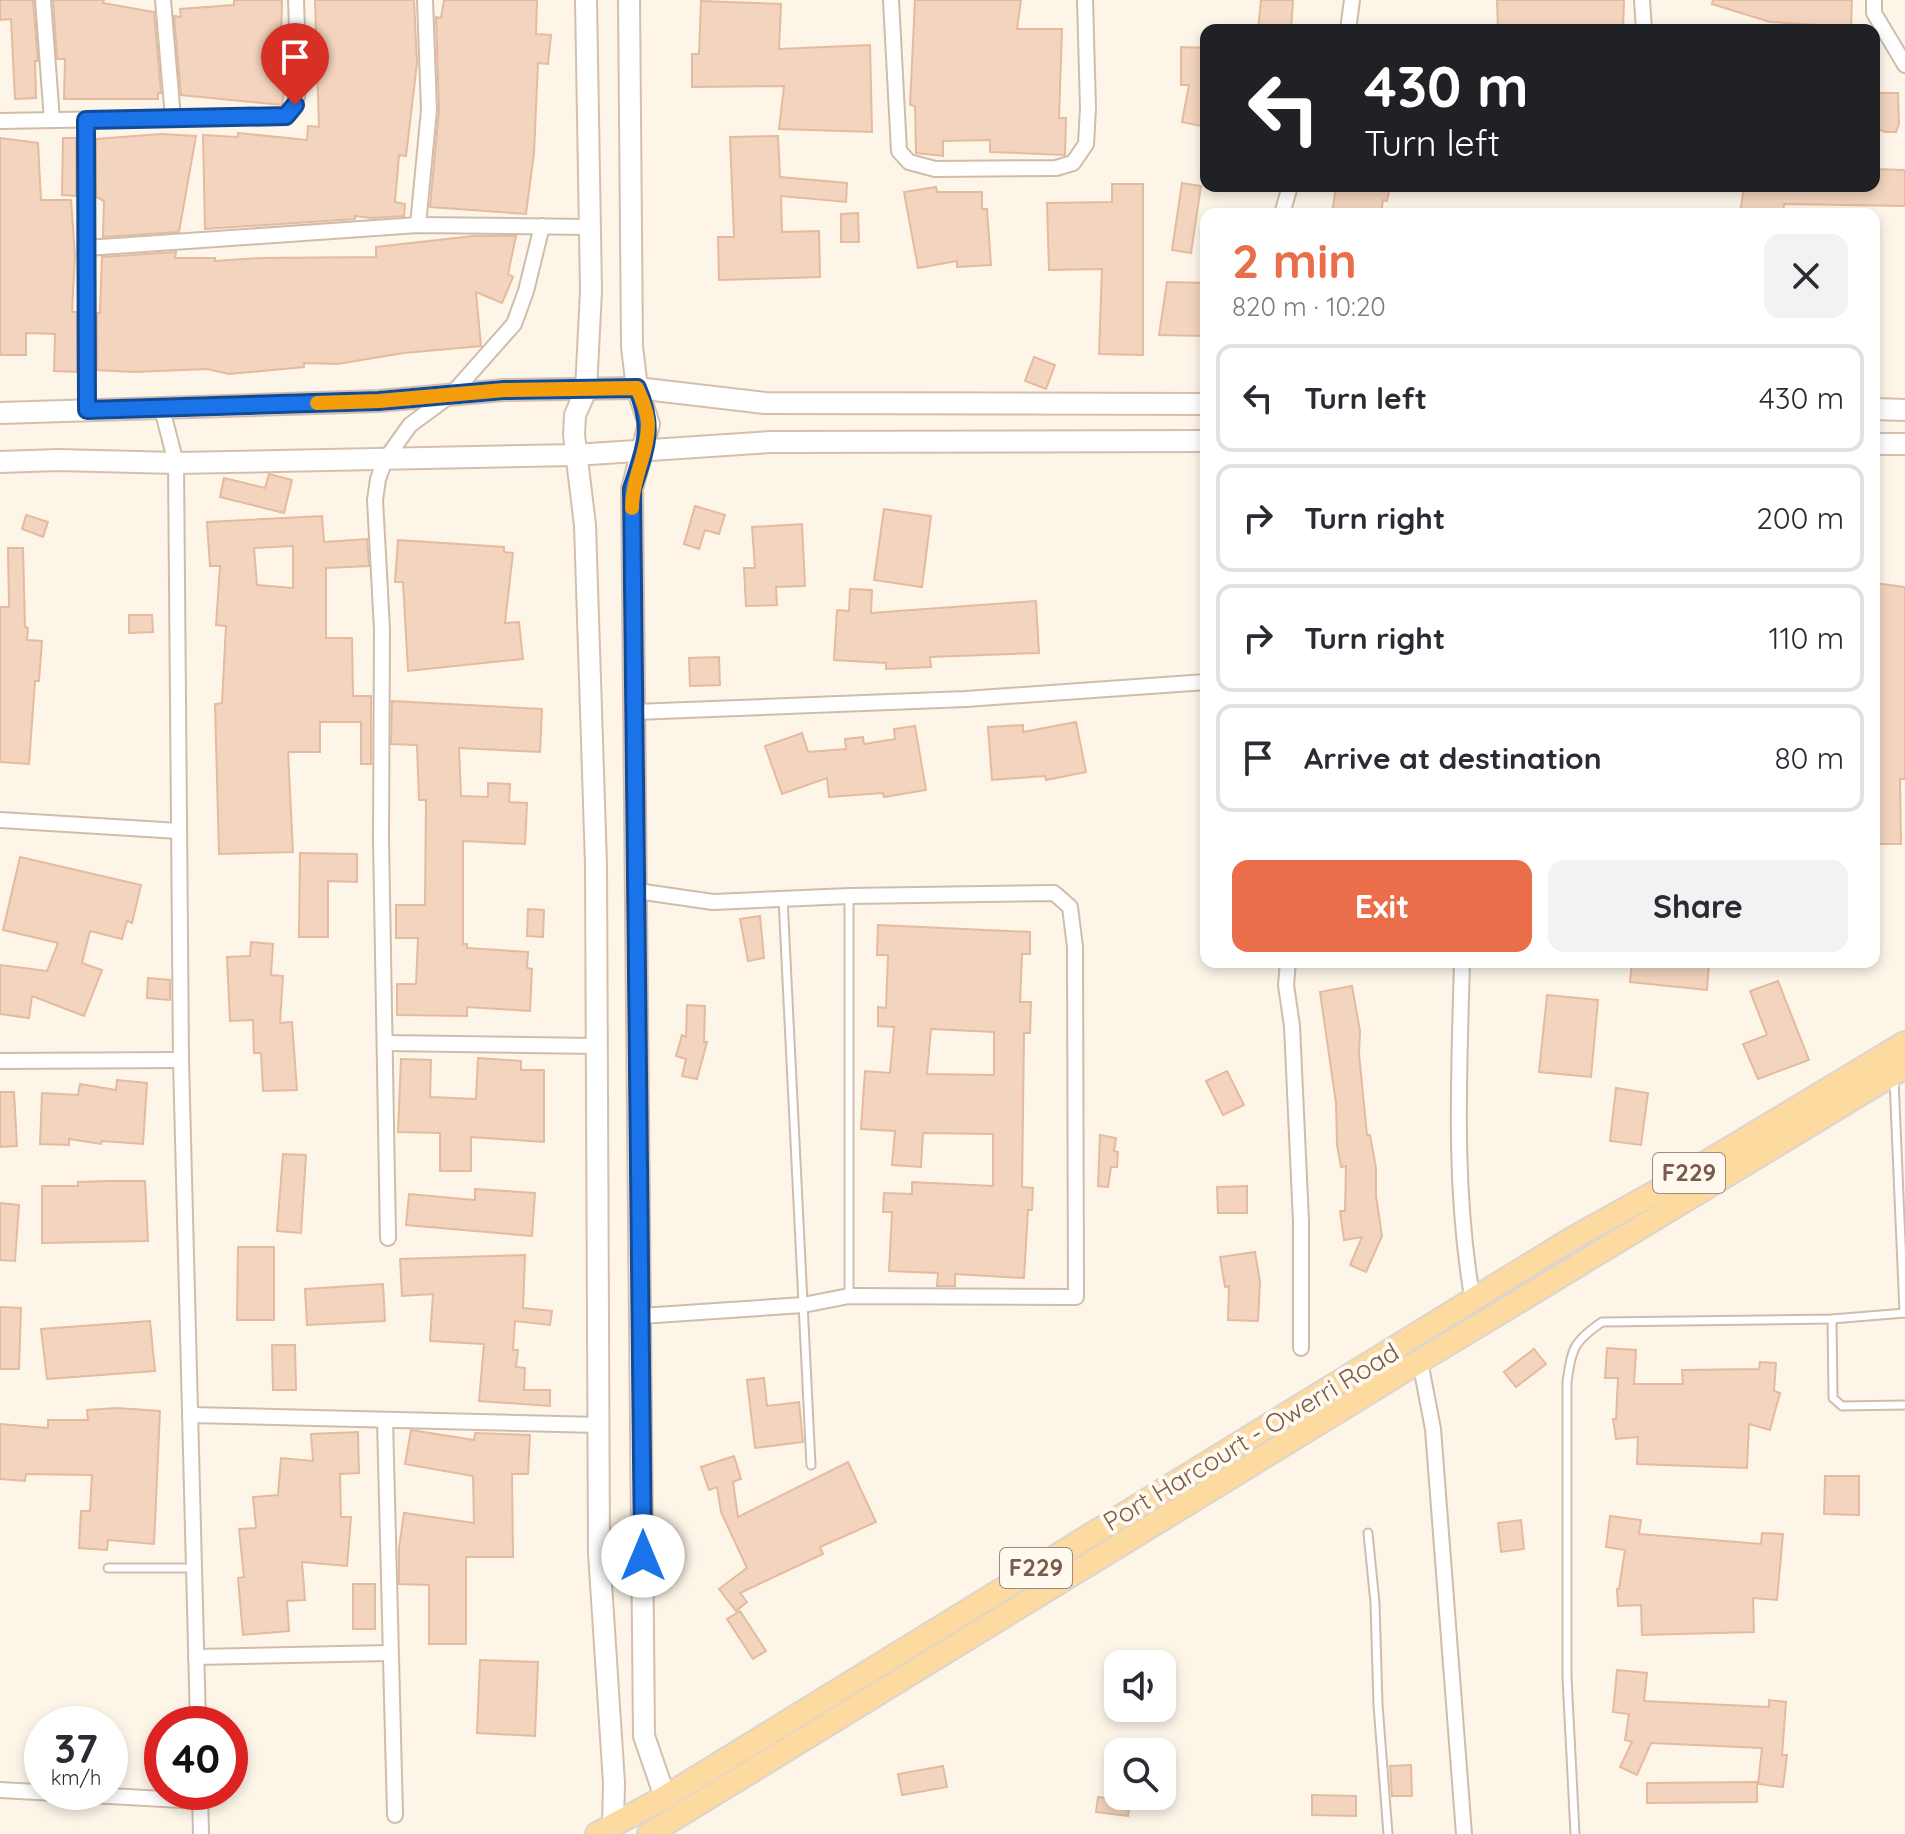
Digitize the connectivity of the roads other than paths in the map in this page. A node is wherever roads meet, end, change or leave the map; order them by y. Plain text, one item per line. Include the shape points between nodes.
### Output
1 (43, 0) edge
2 (163, 0) edge
3 (296, 0) edge
4 (425, 0) edge
5 (586, 0) edge
6 (629, 0) edge
7 (891, 0) edge
8 (1085, 0) edge
9 (1352, 0) edge
10 (1642, 0) edge
11 (1874, 0) edge
12 (1349, 24) edge
13 (1644, 24) edge
14 (1905, 65) edge
15 (173, 118) junction
16 (52, 120) junction
17 (86, 120) junction
18 (0, 121) edge
19 (418, 225) junction
20 (542, 226) junction
21 (590, 227) junction
22 (87, 248) junction
23 (637, 388) junction
24 (586, 390) junction
25 (452, 394) junction
26 (1200, 404) edge
27 (162, 409) junction
28 (1880, 409) edge
29 (87, 410) junction
30 (1905, 410) edge
31 (0, 413) edge
32 (1200, 441) edge
33 (1880, 444) edge
34 (1905, 444) edge
35 (644, 451) junction
36 (575, 455) junction
37 (385, 460) junction
38 (0, 462) edge
39 (176, 463) junction
40 (1200, 682) edge
41 (635, 712) junction
42 (0, 820) edge
43 (179, 831) junction
44 (637, 891) junction
45 (849, 896) junction
46 (783, 899) junction
47 (1287, 968) edge
48 (1462, 968) edge
49 (386, 1043) junction
50 (1905, 1043) edge
51 (597, 1046) junction
52 (181, 1060) junction
53 (0, 1061) edge
54 (1899, 1070) edge
55 (388, 1238) dead end
56 (849, 1296) junction
57 (1473, 1302) junction
58 (803, 1305) junction
59 (1905, 1313) edge
60 (641, 1316) junction
61 (1832, 1319) junction
62 (1301, 1348) dead end
63 (1420, 1361) junction
64 (1905, 1405) edge
65 (190, 1415) junction
66 (385, 1420) junction
67 (598, 1425) junction
68 (811, 1465) dead end
69 (1368, 1533) dead end
70 (108, 1568) dead end
71 (194, 1568) junction
72 (389, 1653) junction
73 (196, 1657) junction
74 (197, 1706) edge
75 (0, 1790) edge
76 (144, 1794) edge
77 (665, 1797) junction
78 (200, 1810) edge
79 (395, 1815) dead end
80 (605, 1830) edge
81 (201, 1834) edge
82 (649, 1834) edge
83 (1388, 1834) edge
84 (1464, 1834) edge
85 (1575, 1834) edge

1 - 16 street
2 - 15 street
3 - 15 street via 299,86 286,116
4 - 19 street via 429,110
5 - 21 street
6 - 23 street via 632,347
7 - 8 street via 899,151 909,162 935,169 1056,168 1073,163 1086,144
9 - 12 street
10 - 13 street
11 - 14 street via 1874,13
15 - 17 street
16 - 17 street
16 - 18 street
17 - 22 street
19 - 20 street
19 - 22 street
20 - 21 street
20 - 25 street via 514,324
21 - 24 street
22 - 29 street
23 - 24 street
23 - 26 street via 765,403
23 - 35 street via 649,424
24 - 25 street
24 - 36 street via 575,415
25 - 27 street
25 - 37 street via 410,425
27 - 29 street
27 - 39 street
28 - 30 street
29 - 31 street
32 - 35 street via 771,442
33 - 34 street
35 - 36 street
35 - 41 street via 632,489
36 - 37 street
36 - 51 street via 585,541
37 - 39 street
37 - 49 street via 375,500 382,629
38 - 39 street
39 - 43 street
40 - 41 street via 966,699
41 - 44 street
42 - 43 street
43 - 52 street
44 - 46 street via 713,902
44 - 60 street
45 - 46 street
45 - 56 lane
45 - 56 street via 1054,893 1070,907 1075,947 1076,1297
46 - 58 lane
47 - 62 street via 1301,1222
48 - 57 street via 1458,1134
49 - 51 street
49 - 55 street
50 - 57 main road, Port Harcourt - Owerri Road / F229
51 - 67 street
52 - 53 street
52 - 65 street
54 - 59 lane
54 - 63 main road, Port Harcourt - Owerri Road / F229
56 - 58 street
57 - 77 main road, Port Harcourt - Owerri Road / F229
58 - 60 street
58 - 68 lane
59 - 61 lane
60 - 77 street via 644,1736
61 - 64 lane via 1833,1398 1842,1406
61 - 85 lane via 1602,1322 1571,1351 1567,1677
63 - 82 main road, Port Harcourt - Owerri Road / F229
63 - 84 street via 1433,1429
65 - 66 street
65 - 71 street
66 - 67 street
66 - 72 street
67 - 80 street via 599,1553 614,1783
69 - 83 lane
70 - 71 lane
71 - 73 street
72 - 73 street
72 - 79 street
73 - 74 street
75 - 76 street
77 - 80 main road, Port Harcourt - Owerri Road / F229
78 - 81 street

